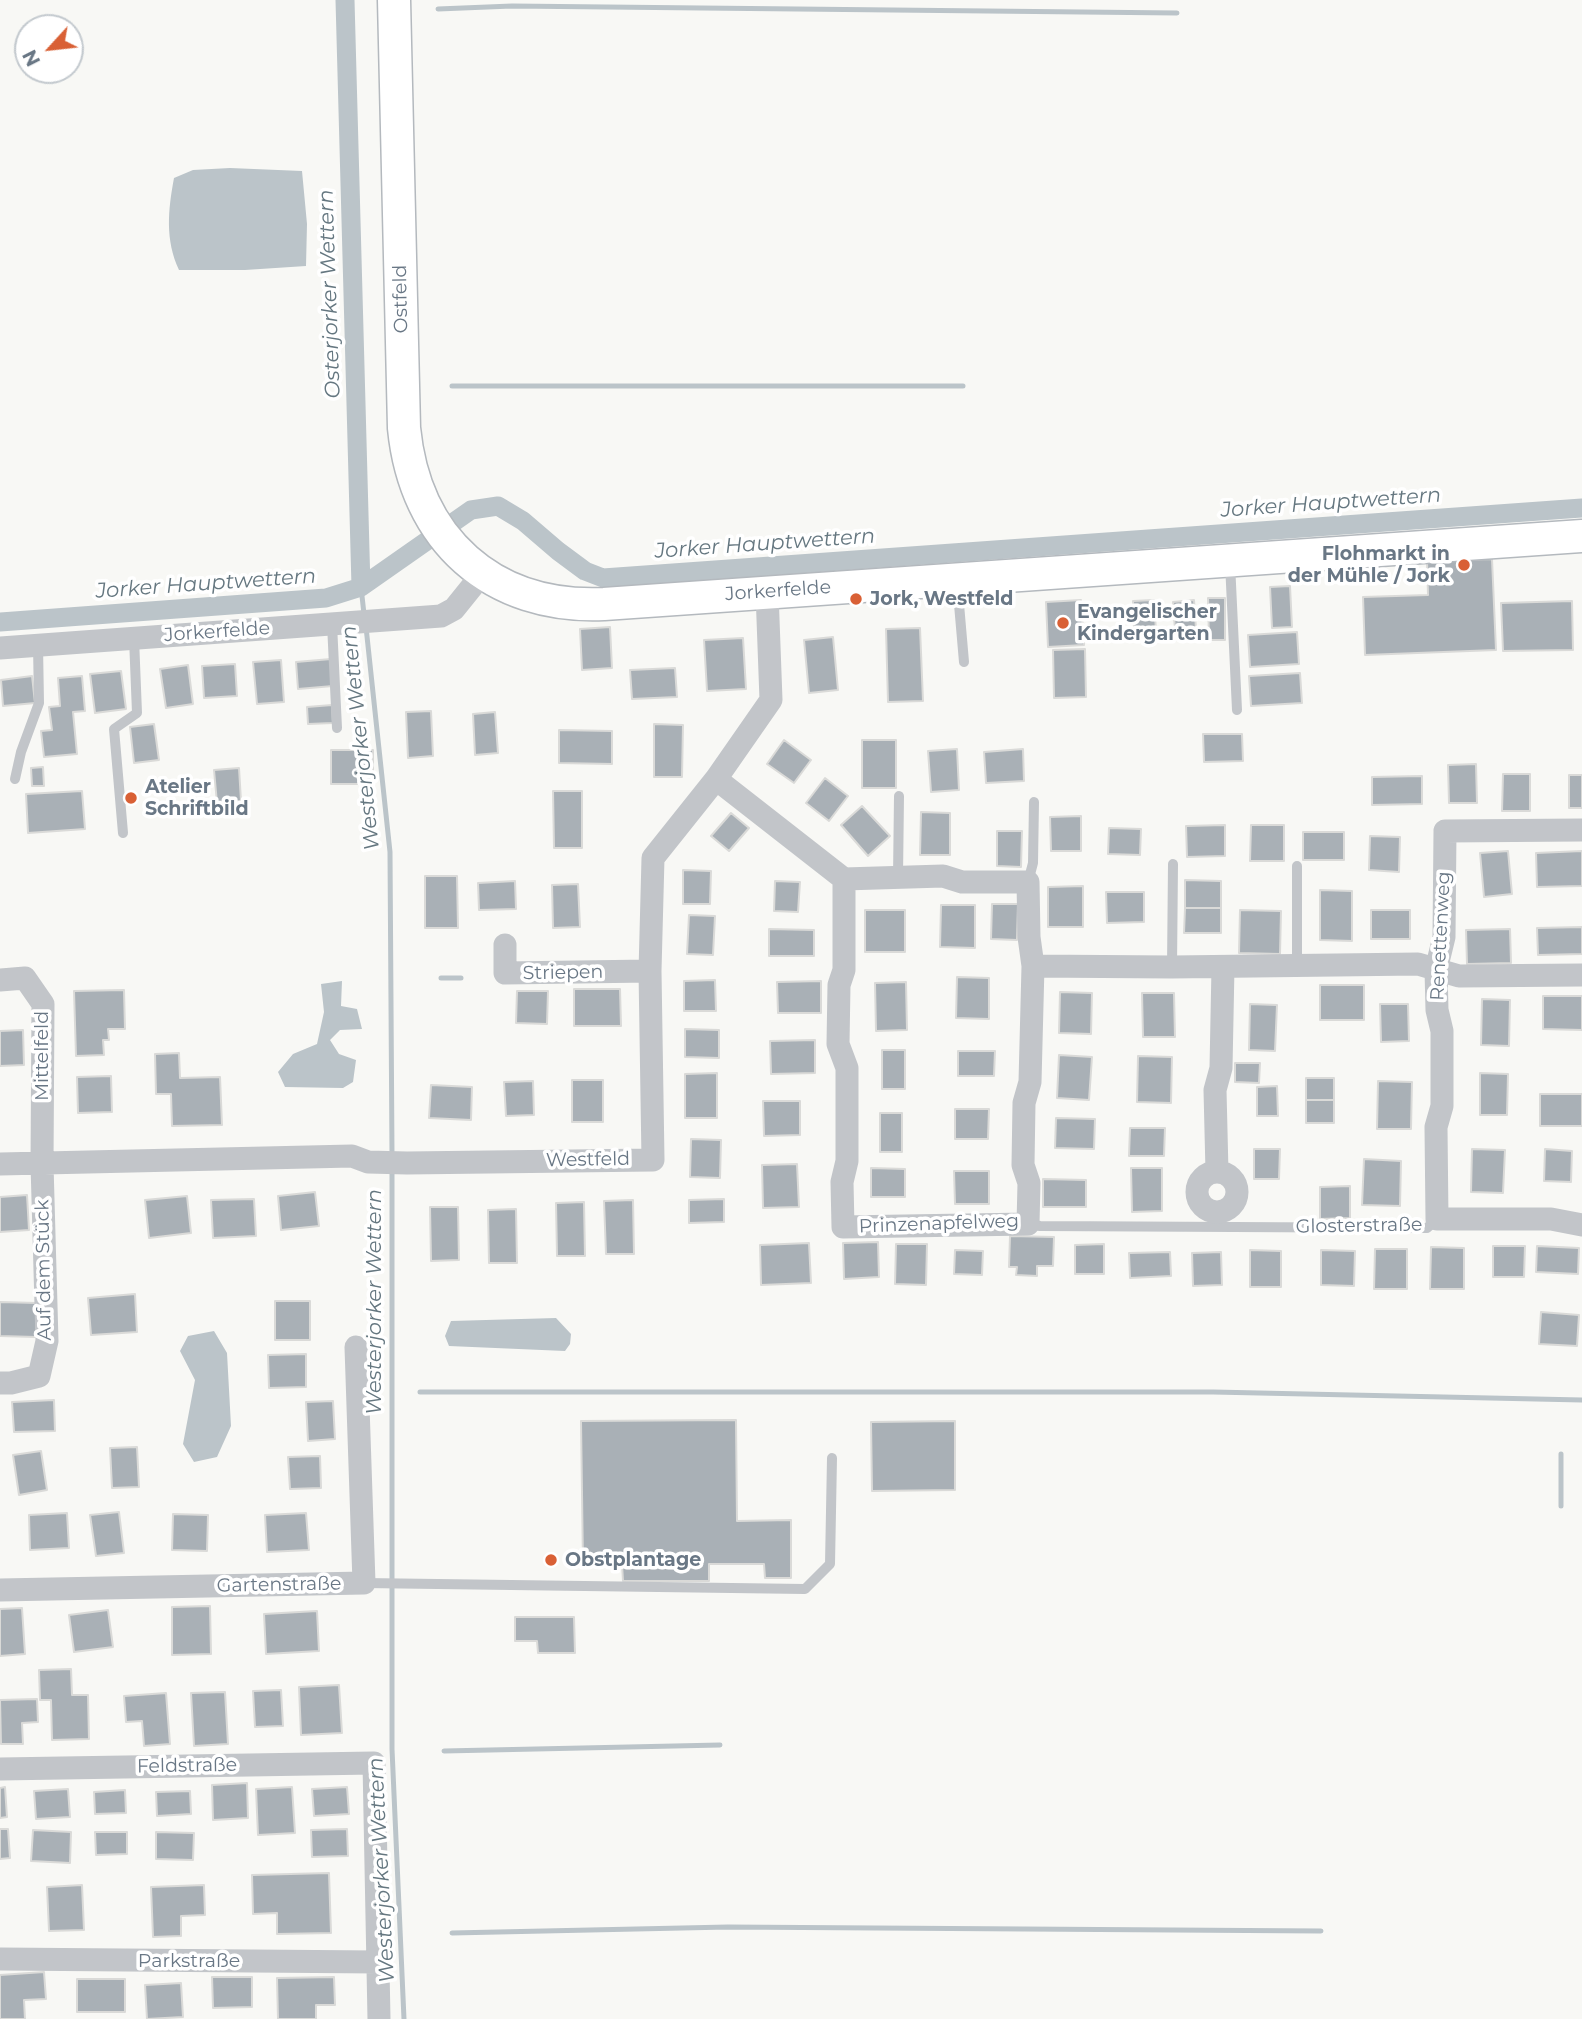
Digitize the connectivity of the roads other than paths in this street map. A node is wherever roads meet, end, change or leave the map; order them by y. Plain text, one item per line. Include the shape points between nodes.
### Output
1 (394, 0) edge
2 (1582, 536) edge
3 (1229, 559) junction
4 (483, 573) junction
5 (956, 578) junction
6 (766, 592) junction
7 (332, 624) junction
8 (134, 638) junction
9 (38, 645) junction
10 (0, 648) edge
11 (964, 662) dead end
12 (1237, 710) dead end
13 (337, 728) dead end
14 (15, 779) dead end
15 (716, 779) junction
16 (899, 796) dead end
17 (1034, 802) dead end
18 (1582, 830) edge
19 (122, 833) dead end
20 (1173, 864) dead end
21 (1297, 866) dead end
22 (898, 877) junction
23 (844, 878) junction
24 (1028, 882) junction
25 (505, 945) dead end
26 (1297, 965) junction
27 (1033, 966) junction
28 (1172, 967) junction
29 (1223, 967) junction
30 (1436, 970) junction
31 (650, 971) junction
32 (1582, 975) edge
33 (0, 980) edge
34 (0, 1164) edge
35 (42, 1164) junction
36 (1217, 1219) junction
37 (1437, 1219) junction
38 (1028, 1224) junction
39 (1582, 1225) edge
40 (356, 1347) dead end
41 (0, 1383) edge
42 (832, 1458) dead end
43 (369, 1583) junction
44 (0, 1590) edge
45 (0, 1769) edge
46 (0, 1959) edge
47 (378, 1962) junction
48 (379, 2019) edge

1 - 4 street, Ostfeld via 404,428 414,482 429,513 453,546
2 - 3 street, Jorkerfelde
3 - 5 street, Jorkerfelde
3 - 12 lane
4 - 6 street, Jorkerfelde via 528,596 564,604
4 - 7 street, Jorkerfelde via 449,614
5 - 6 street, Jorkerfelde
5 - 11 lane
6 - 15 street, Westfeld via 771,700
7 - 8 street, Jorkerfelde
7 - 13 lane
8 - 9 street, Jorkerfelde
8 - 19 lane via 137,713 114,729
9 - 10 street, Jorkerfelde
9 - 14 lane via 39,703
15 - 23 street
15 - 31 street, Westfeld via 653,858
16 - 22 lane
17 - 24 lane via 1033,863
18 - 30 street, Renettenweg via 1445,831 1444,937
20 - 28 lane
21 - 26 lane
22 - 23 street
22 - 24 street
23 - 38 street, Prinzenapfelweg via 845,970 839,985 838,1044 846,1068 844,1227
24 - 27 street, Prinzenapfelweg
25 - 31 street, Striepen via 505,974
26 - 29 street
26 - 30 street via 1418,964
27 - 28 street
27 - 38 street, Prinzenapfelweg via 1030,1082 1024,1103
28 - 29 street
29 - 36 street via 1221,1068 1215,1090 1217,1172 1231,1177 1237,1191 1231,1206
30 - 32 street via 1459,976
30 - 37 street, Renettenweg via 1442,1031
31 - 35 street, Westfeld via 653,1160 407,1163 368,1162 352,1156
33 - 35 street, Mittelfeld via 25,978 43,1004
34 - 35 street, Westfeld
35 - 41 street, Auf dem Stück via 47,1341 39,1376
36 - 37 lane, Glosterstraße via 1427,1228
36 - 38 lane, Glosterstraße
37 - 39 street, Glosterstraße via 1551,1219
40 - 43 street, Gartenstraße
42 - 43 lane via 830,1564 805,1589
43 - 44 street, Gartenstraße
45 - 47 street, Feldstraße via 374,1763
46 - 47 street, Parkstraße
47 - 48 street

